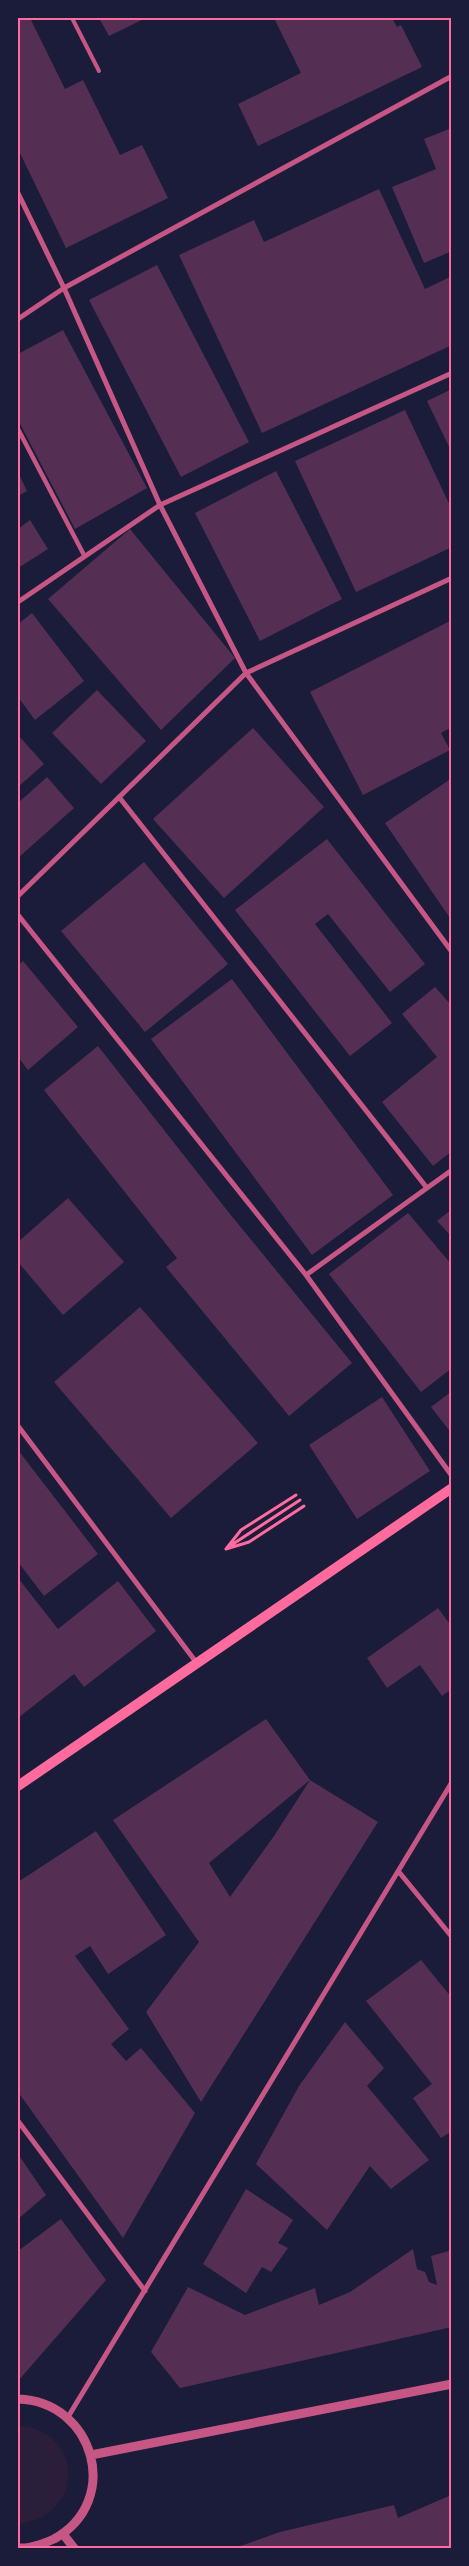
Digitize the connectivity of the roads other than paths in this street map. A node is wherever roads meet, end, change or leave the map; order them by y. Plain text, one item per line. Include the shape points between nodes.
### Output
1 (72, 18) edge
2 (99, 71) dead end
3 (452, 76) edge
4 (18, 193) edge
5 (64, 288) junction
6 (18, 319) edge
7 (452, 373) edge
8 (18, 429) edge
9 (160, 505) junction
10 (84, 555) junction
11 (452, 578) edge
12 (18, 602) edge
13 (246, 673) junction
14 (119, 797) junction
15 (18, 896) edge
16 (18, 915) edge
17 (452, 952) edge
18 (452, 1170) edge
19 (427, 1188) junction
20 (306, 1275) junction
21 (18, 1426) edge
22 (452, 1476) edge
23 (452, 1488) edge
24 (196, 1662) junction
25 (452, 1782) edge
26 (18, 1786) edge
27 (399, 1872) junction
28 (452, 1936) edge
29 (18, 2121) edge
30 (145, 2291) junction
31 (452, 2384) edge
32 (18, 2399) edge
33 (68, 2417) junction
34 (91, 2455) junction
35 (63, 2534) junction
36 (18, 2548) edge
37 (74, 2548) edge

1 - 2 lane
3 - 5 street
4 - 5 street
5 - 6 street
5 - 9 street
7 - 9 street
8 - 10 street
9 - 10 street
9 - 13 street
10 - 12 street
11 - 13 street
13 - 14 street
13 - 17 street
14 - 15 street
14 - 19 street
16 - 20 street
18 - 19 street
19 - 20 street
20 - 22 street
21 - 24 street
23 - 24 main road
24 - 26 main road
25 - 27 street
27 - 28 street
27 - 30 street
29 - 30 street
30 - 33 street
31 - 34 street
32 - 33 street via 30,2399 50,2406
33 - 34 street via 82,2435
34 - 35 street via 93,2477 89,2499 79,2518
35 - 36 street via 44,2544
35 - 37 street

